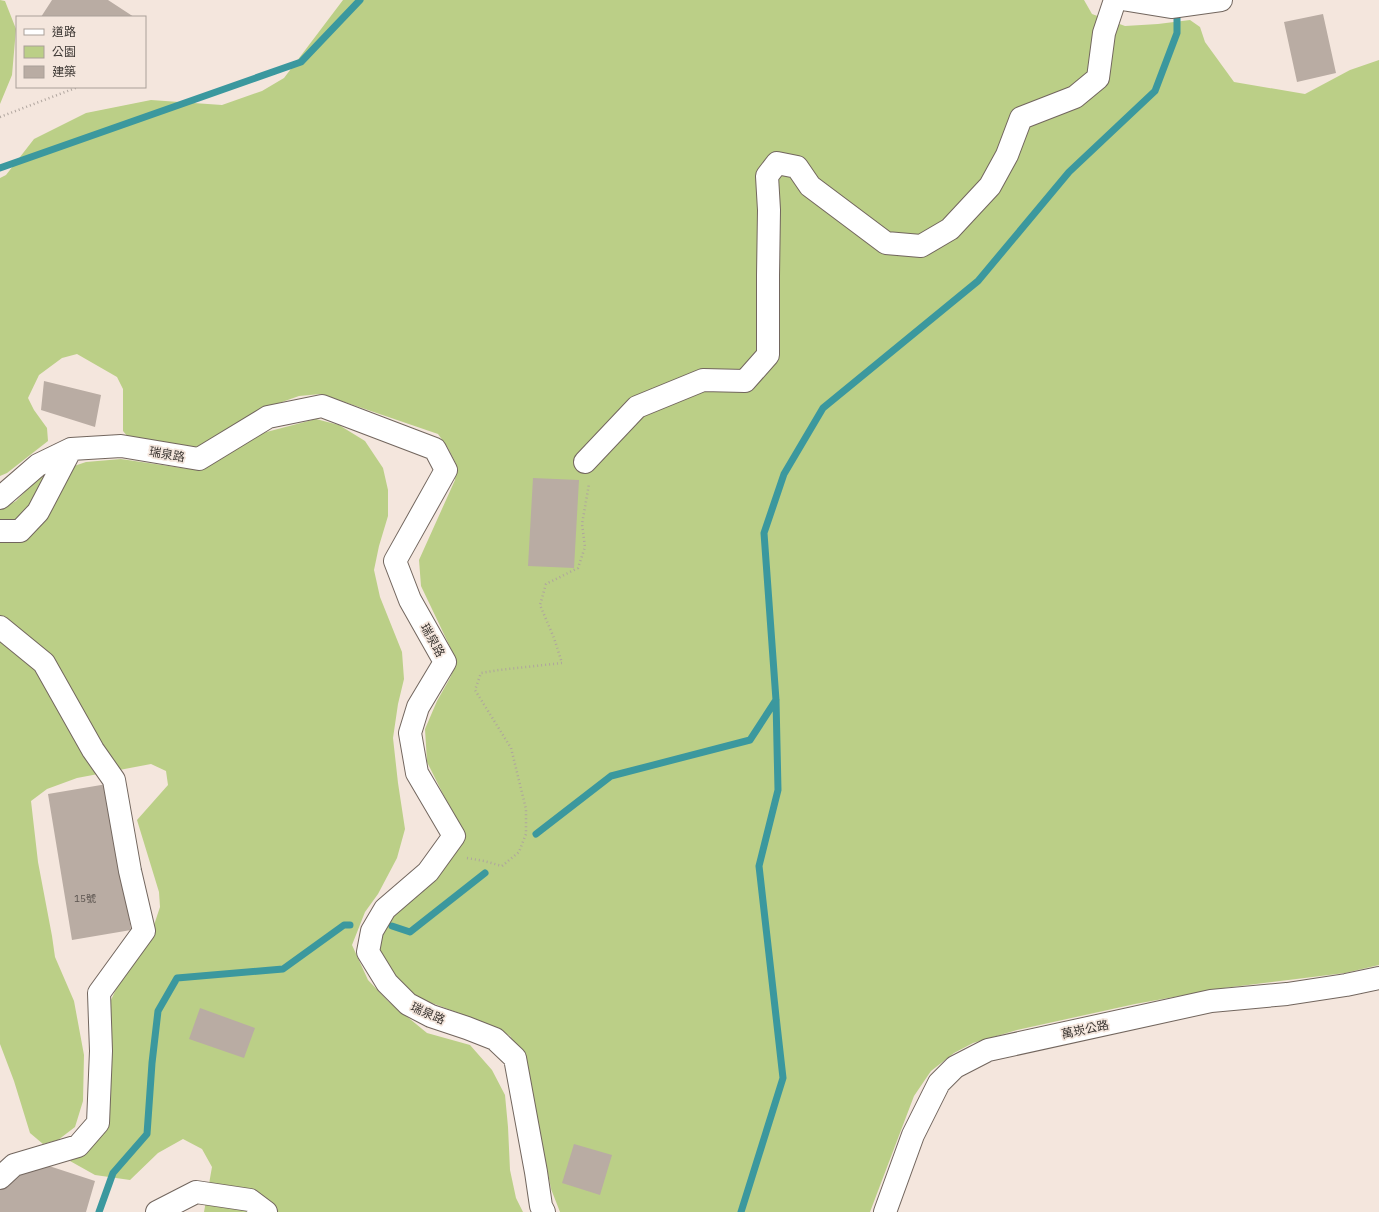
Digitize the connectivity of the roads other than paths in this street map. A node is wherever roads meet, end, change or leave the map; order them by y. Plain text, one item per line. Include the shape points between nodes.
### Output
1 (1115, 0) edge
2 (1128, 0) edge
3 (1220, 0) edge
4 (71, 449) junction
5 (585, 462) road end
6 (0, 498) edge
7 (0, 531) edge
8 (0, 627) edge
9 (1379, 978) edge
10 (0, 1178) edge
11 (157, 1212) edge
12 (266, 1212) edge
13 (544, 1212) edge
14 (885, 1212) edge

1 - 5 street via 1104,32 1098,78 1075,97 1022,118 1007,155 990,186 950,229 921,246 886,243 810,186 797,166 776,163 767,176 768,355 745,381 703,380 637,407
2 - 3 street via 1171,7
4 - 6 street, 瑞泉路 via 38,464
4 - 7 street via 38,512 20,531
4 - 13 street, 瑞泉路 via 121,446 199,459 268,417 322,406 434,449 446,470 395,561 410,600 445,662 418,707 410,733 416,773 454,836 428,872 385,909 372,931 368,952 387,983 408,1004 431,1016 495,1039 515,1058
8 - 10 street via 44,663 93,750 114,780 130,871 144,931 99,993 101,1051 98,1123 78,1146 14,1164
9 - 14 street, 萬崁公路 via 1287,994 1211,1001 988,1050 969,1058 955,1067 939,1083 913,1135
11 - 12 street via 196,1192 250,1200

